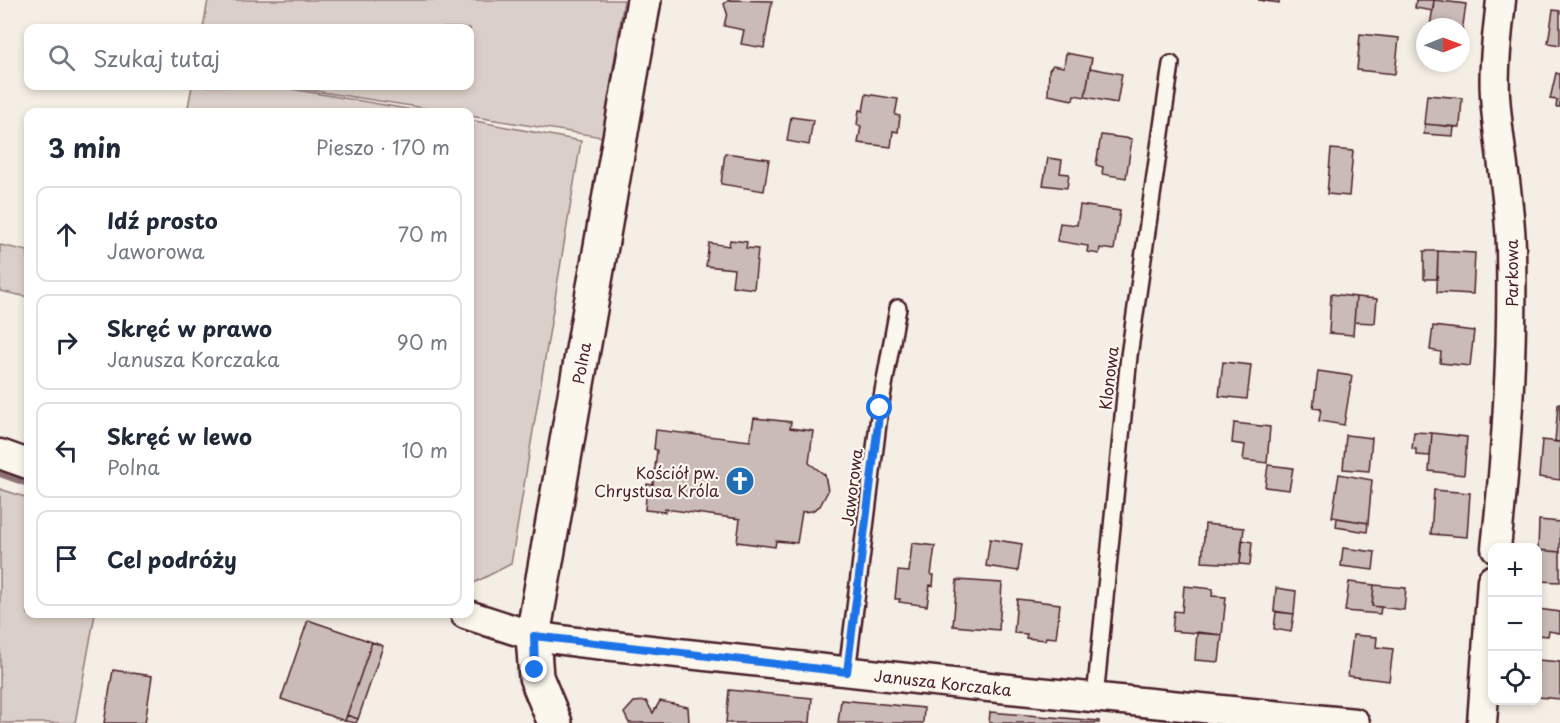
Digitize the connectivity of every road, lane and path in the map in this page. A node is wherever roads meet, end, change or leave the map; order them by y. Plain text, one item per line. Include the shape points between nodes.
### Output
1 (644, 0) edge
2 (1502, 0) edge
3 (1171, 64) dead end
4 (898, 308) dead end
5 (0, 454) edge
6 (24, 463) edge
7 (1496, 543) edge
8 (1491, 597) edge
9 (474, 617) edge
10 (534, 636) junction
11 (847, 672) junction
12 (1095, 698) junction
13 (555, 723) edge
14 (1355, 723) edge
15 (1482, 723) edge

1 - 10 street, Polna
2 - 7 street, Parkowa via 1495,92 1511,232 1511,315
3 - 12 lane, Klonowa via 1123,401
4 - 11 lane, Jaworowa via 880,408
5 - 6 street
8 - 15 street
9 - 10 street, Janusza Korczaka
10 - 11 street, Janusza Korczaka
10 - 13 street, Polna via 536,677
11 - 12 street, Janusza Korczaka
12 - 14 street, Janusza Korczaka

